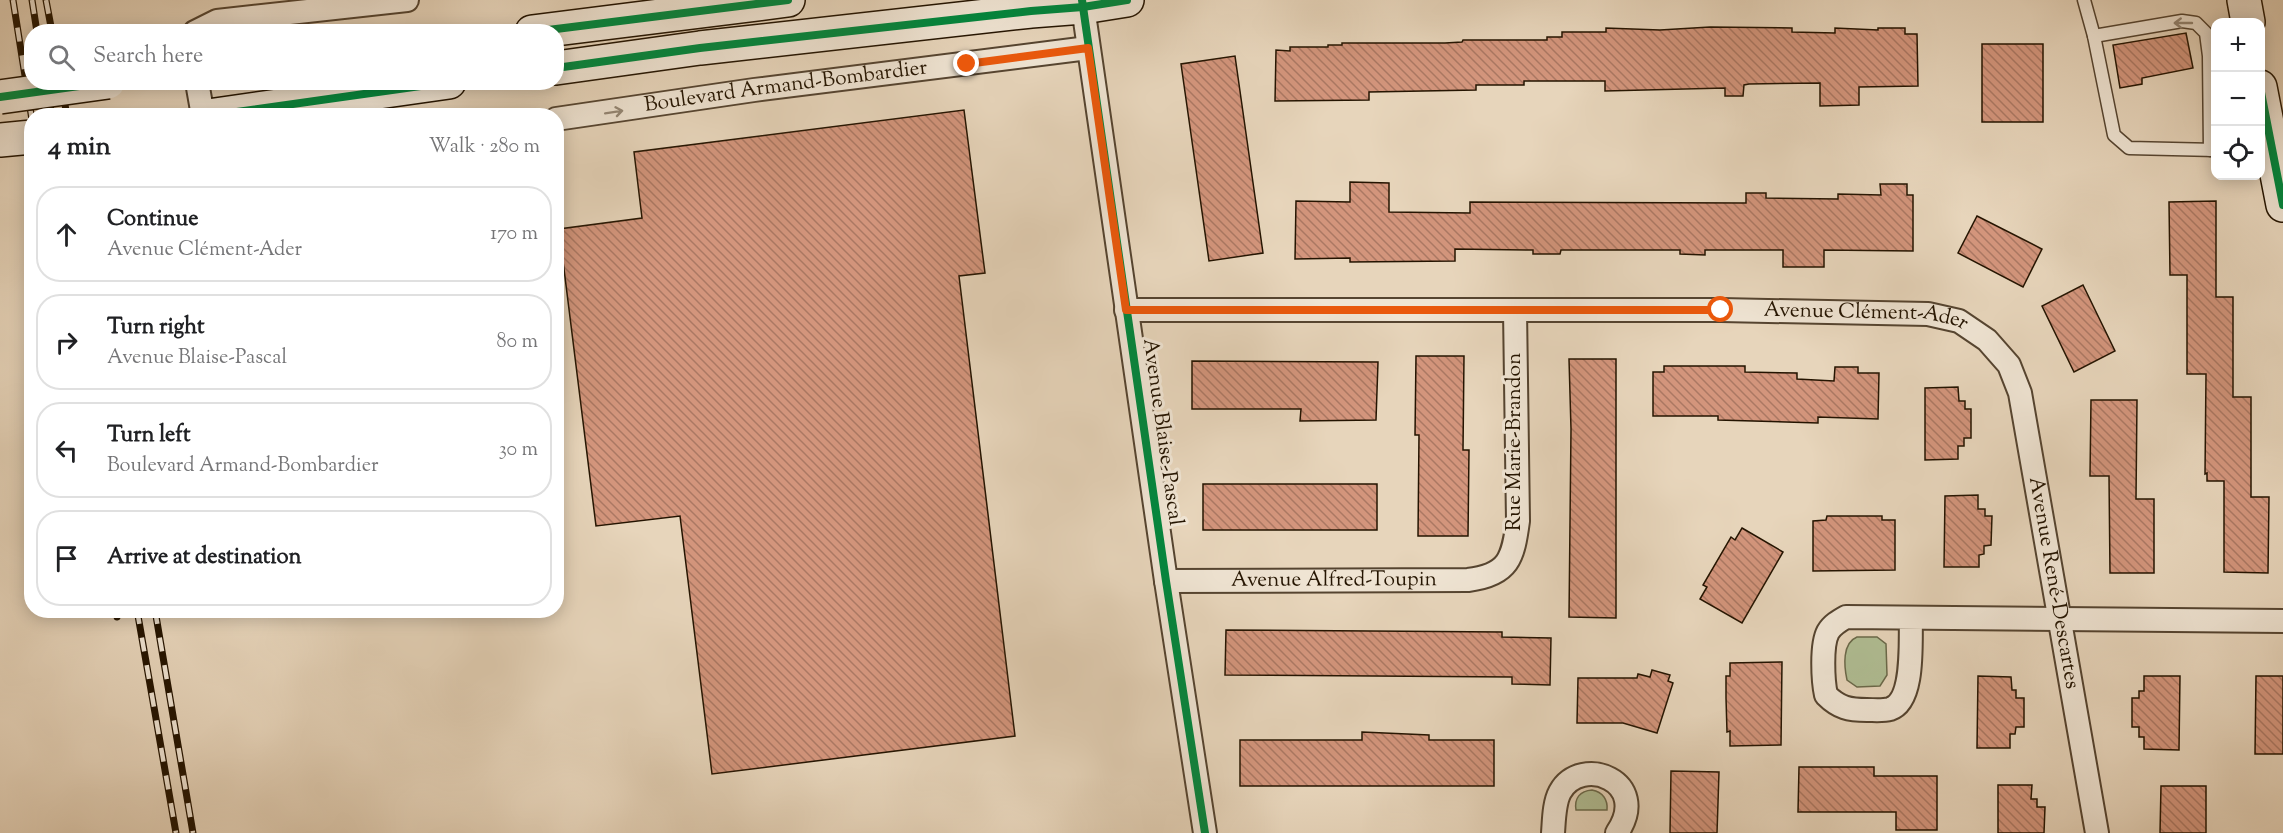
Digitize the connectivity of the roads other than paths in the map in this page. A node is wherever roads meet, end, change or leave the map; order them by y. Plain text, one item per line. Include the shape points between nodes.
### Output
1 (407, 0) edge
2 (788, 0) edge
3 (1127, 0) edge
4 (2084, 0) edge
5 (2244, 0) edge
6 (1082, 3) edge
7 (2247, 18) edge
8 (212, 24) edge
9 (564, 28) edge
10 (2094, 36) junction
11 (1088, 48) junction
12 (564, 67) edge
13 (50, 90) edge
14 (198, 90) edge
15 (392, 90) edge
16 (0, 97) edge
17 (201, 108) edge
18 (265, 108) edge
19 (564, 118) edge
20 (2211, 126) edge
21 (2264, 126) edge
22 (24, 138) edge
23 (0, 140) edge
24 (2211, 150) edge
25 (2266, 150) edge
26 (2283, 205) edge
27 (1126, 310) junction
28 (1515, 310) junction
29 (1987, 340) joint
30 (1501, 570) joint
31 (1166, 580) junction
32 (1911, 619) junction
33 (2060, 621) junction
34 (2283, 621) edge
35 (1205, 833) edge
36 (1553, 833) edge
37 (1617, 833) edge
38 (2097, 833) edge

1 - 8 street
2 - 9 street
3 - 6 street
4 - 10 lane
5 - 7 street
6 - 11 street, Avenue Blaise-Pascal
6 - 12 street
20 -> 10 lane via 2206,33 2196,23 2182,21
10 - 24 lane via 2114,135 2129,148
19 -> 11 street, Boulevard Armand-Bombardier
11 - 27 street, Avenue Blaise-Pascal
13 - 16 street, bridge
14 - 17 street
15 - 18 street
21 - 25 street
22 - 23 street
25 - 26 street
27 - 28 street, Avenue Clément-Ader
27 - 31 street, Avenue Blaise-Pascal
28 - 29 street, Avenue Clément-Ader via 1928,314 1959,321
28 - 30 street, Rue Marie-Brandon via 1518,521 1514,549
29 - 33 street, Avenue René-Descartes via 2009,365 2020,393
30 - 31 street, Avenue Alfred-Toupin via 1486,578 1468,580
31 - 35 street, Avenue Blaise-Pascal
32 - 32 street via 1856,616 1835,623 1824,640 1826,695 1850,710 1891,709 1900,704 1908,685
32 - 33 street
33 - 34 street
33 - 38 street, Avenue René-Descartes
36 - 37 street via 1560,792 1575,776 1597,774 1618,782 1627,799 1626,819

